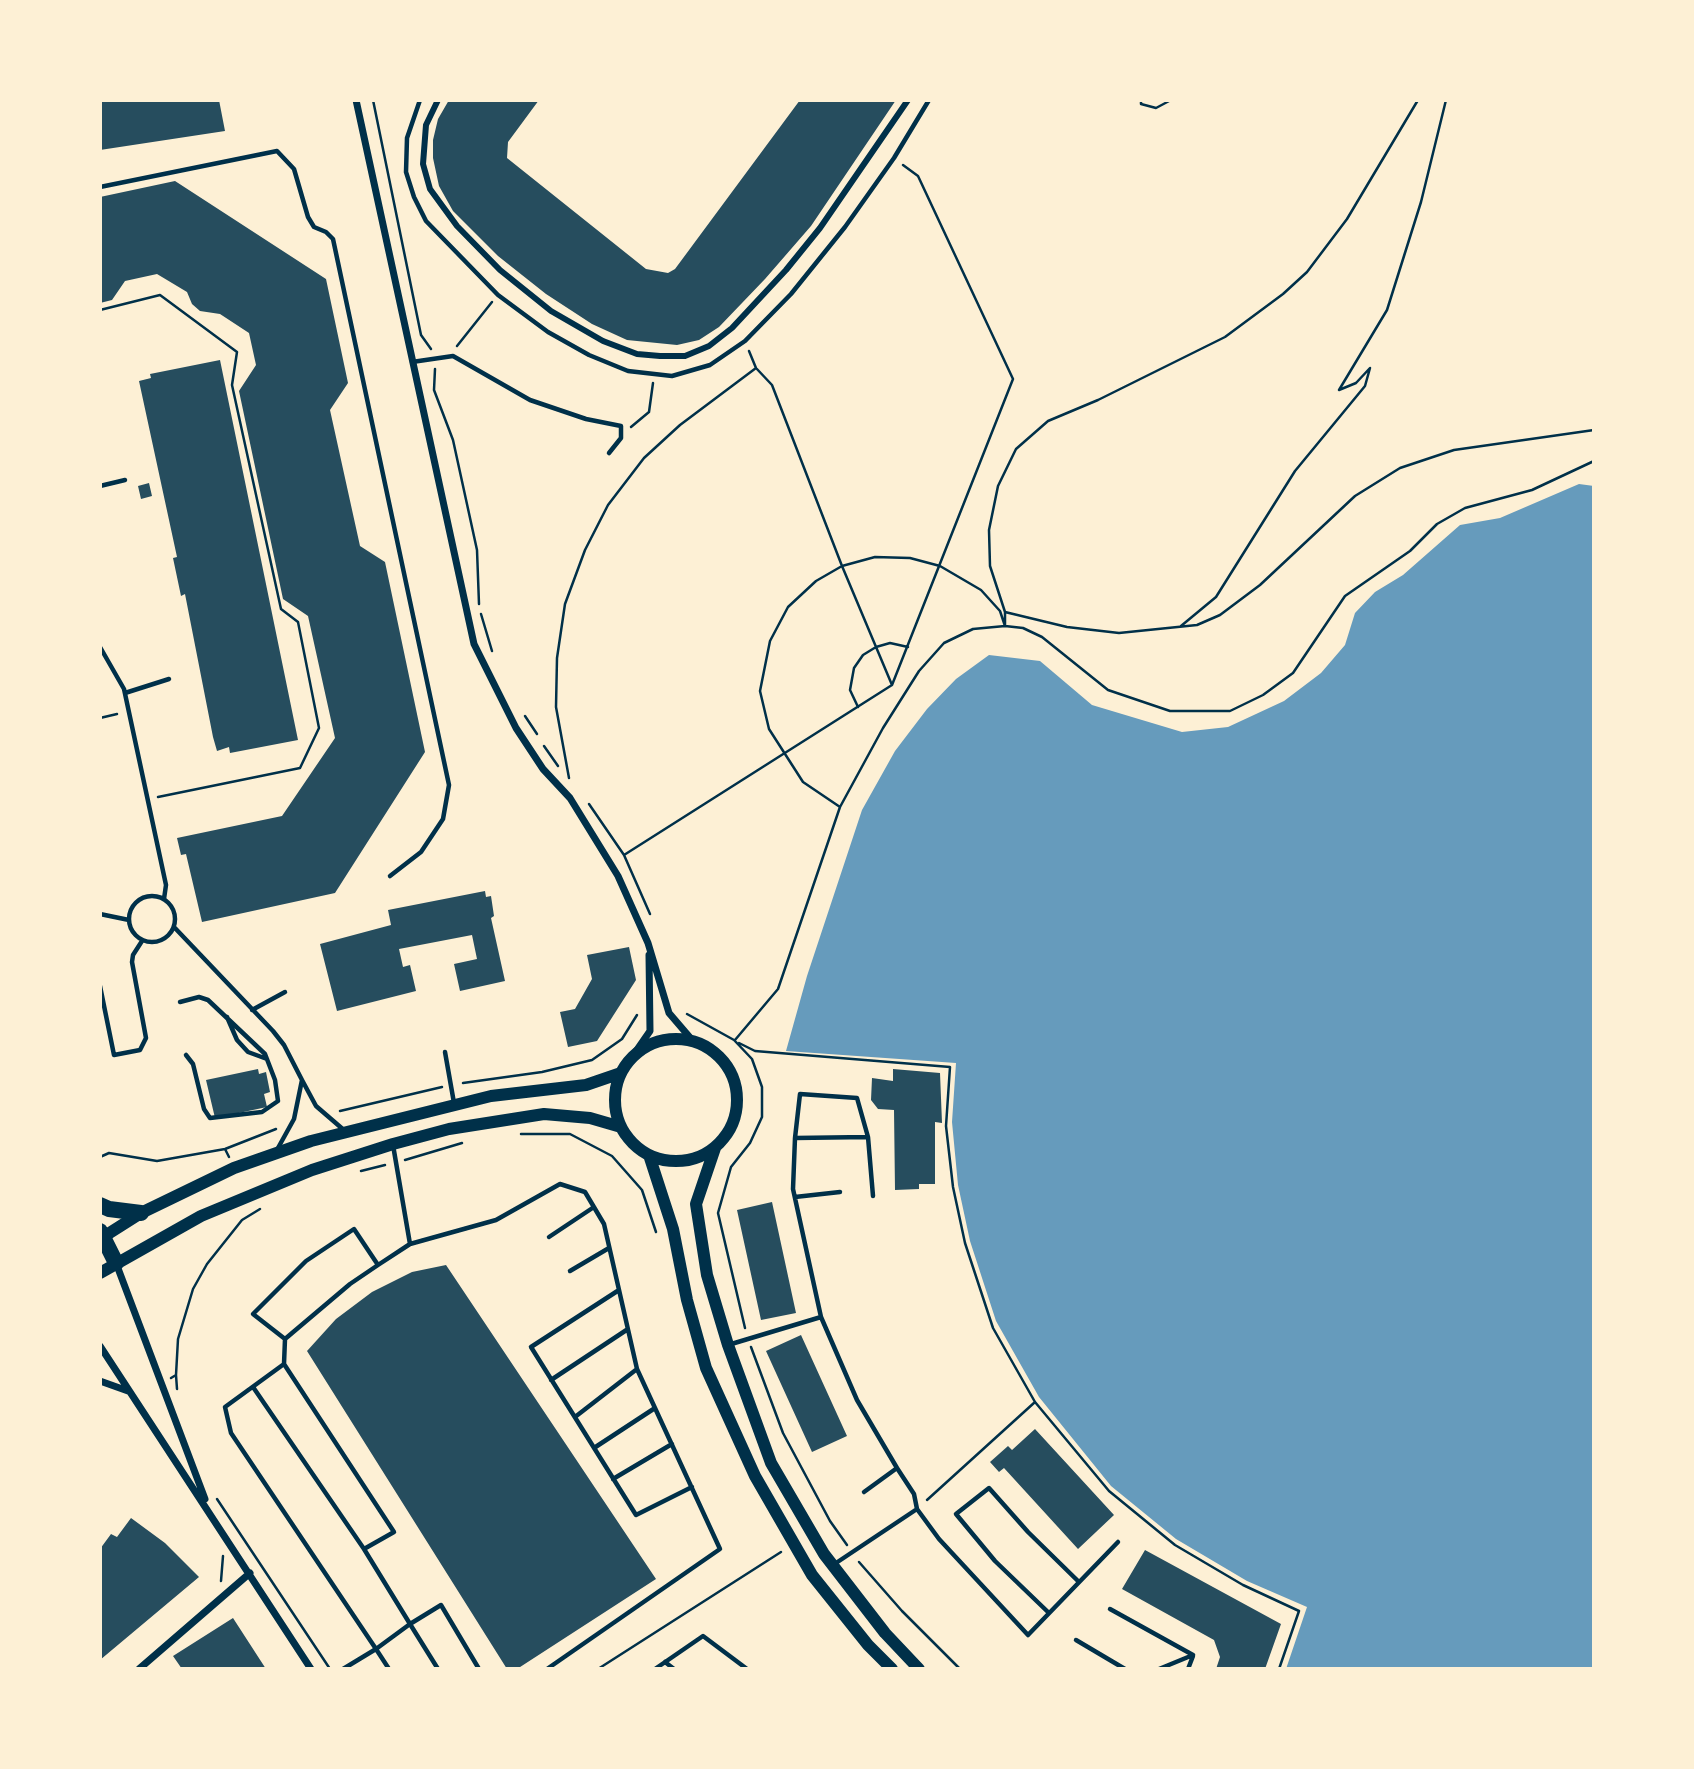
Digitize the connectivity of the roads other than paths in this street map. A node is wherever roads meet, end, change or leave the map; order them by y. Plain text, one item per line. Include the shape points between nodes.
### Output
1 (356, 100) edge
2 (420, 100) edge
3 (438, 100) edge
4 (908, 100) edge
5 (929, 100) edge
6 (100, 187) edge
7 (412, 362) junction
8 (609, 453) dead end
9 (125, 480) dead end
10 (100, 486) edge
11 (100, 647) edge
12 (169, 679) dead end
13 (125, 693) junction
14 (390, 876) dead end
15 (164, 898) junction
16 (100, 914) edge
17 (128, 920) junction
18 (174, 927) junction
19 (142, 941) junction
20 (648, 943) junction
21 (100, 986) edge
22 (285, 992) dead end
23 (180, 1002) dead end
24 (252, 1010) junction
25 (227, 1016) junction
26 (694, 1041) junction
27 (445, 1052) dead end
28 (186, 1055) dead end
29 (632, 1057) junction
30 (269, 1059) junction
31 (621, 1073) junction
32 (302, 1080) junction
33 (455, 1104) junction
34 (621, 1127) junction
35 (346, 1132) junction
36 (867, 1137) junction
37 (795, 1138) junction
38 (393, 1144) junction
39 (715, 1148) junction
40 (273, 1154) junction
41 (649, 1155) junction
42 (840, 1192) dead end
43 (873, 1196) dead end
44 (795, 1197) junction
45 (100, 1205) edge
46 (594, 1207) junction
47 (141, 1213) junction
48 (101, 1235) edge
49 (549, 1237) dead end
50 (410, 1244) junction
51 (609, 1248) junction
52 (116, 1263) junction
53 (378, 1265) junction
54 (570, 1271) dead end
55 (100, 1273) edge
56 (619, 1290) junction
57 (821, 1317) junction
58 (628, 1329) junction
59 (285, 1339) junction
60 (727, 1345) junction
61 (100, 1346) edge
62 (284, 1364) junction
63 (637, 1369) junction
64 (551, 1380) junction
65 (100, 1381) edge
66 (253, 1387) junction
67 (129, 1392) junction
68 (655, 1408) junction
69 (575, 1418) junction
70 (672, 1444) junction
71 (594, 1448) junction
72 (897, 1468) junction
73 (613, 1479) junction
74 (692, 1487) junction
75 (864, 1492) dead end
76 (917, 1509) junction
77 (209, 1510) junction
78 (1118, 1542) dead end
79 (364, 1549) junction
80 (833, 1565) junction
81 (250, 1573) junction
82 (1079, 1582) junction
83 (1110, 1609) dead end
84 (1049, 1613) junction
85 (410, 1624) junction
86 (1076, 1640) dead end
87 (376, 1649) junction
88 (1193, 1655) junction
89 (665, 1662) junction
90 (884, 1667) edge
91 (139, 1669) edge
92 (311, 1669) edge
93 (343, 1669) edge
94 (389, 1669) edge
95 (438, 1669) edge
96 (479, 1669) edge
97 (547, 1669) edge
98 (655, 1669) edge
99 (674, 1669) edge
100 (747, 1669) edge
101 (919, 1669) edge
102 (1125, 1669) edge
103 (1159, 1669) edge
104 (1188, 1669) edge

1 - 7 street
2 - 5 lane via 407,138 407,172 426,221 498,295 548,332 628,371 672,376 710,366 745,341 791,294 845,227
3 - 4 street via 426,125 423,164 430,189 457,226 500,270 551,311 603,341 637,354 660,356 685,356 709,346 732,328 820,228
6 - 14 lane via 277,150 294,169 314,227 333,239 449,785 443,819 421,852
7 - 8 lane via 453,356 530,400 586,419 613,422 623,432
7 - 20 street via 474,644 516,728 593,831
9 - 10 lane
11 - 13 lane
12 - 13 lane
13 - 15 lane via 166,885
15 - 17 lane via 151,895 137,900
15 - 18 lane via 175,913
16 - 17 lane
17 - 19 lane
18 - 19 lane via 163,940
18 - 24 lane
19 - 21 lane via 132,962 146,1038 140,1050 114,1055
20 - 26 street via 669,1013
20 - 29 street via 650,1031
22 - 24 lane
23 - 25 lane via 202,998
24 - 32 lane via 284,1045
25 - 30 lane
25 - 30 lane via 243,1046
26 - 29 street via 664,1040
26 - 39 street via 723,1060 737,1089 732,1125
27 - 33 lane
28 - 30 lane via 193,1064 204,1109 215,1119 262,1112 277,1102
29 - 31 street
31 - 33 street via 586,1085
31 - 34 street via 615,1100
32 - 35 lane via 316,1106
32 - 40 lane via 289,1132
33 - 35 street
34 - 38 street via 590,1118 544,1114 449,1129
34 - 41 street
35 - 40 street
36 - 37 lane
36 - 37 lane via 858,1098 800,1094
36 - 43 lane
37 - 44 lane
38 - 50 lane
38 - 52 street via 312,1170 201,1216
39 - 41 street via 697,1158 673,1162
39 - 60 street via 696,1204 707,1275
40 - 47 street
41 - 90 street via 673,1229 706,1367 755,1476 812,1575
42 - 44 lane
44 - 57 lane
45 - 47 highway
46 - 49 lane
46 - 50 lane via 585,1192 560,1184 496,1220
46 - 51 lane via 604,1224
47 - 48 street
48 - 52 highway
50 - 53 lane
51 - 54 lane
51 - 56 lane
52 - 55 street
52 - 77 street
53 - 59 lane
53 - 59 lane via 354,1229 306,1261 253,1314
56 - 58 lane
56 - 64 lane via 531,1347
57 - 60 lane
57 - 72 lane via 857,1401
58 - 63 lane
58 - 64 lane
59 - 62 lane
60 - 80 street via 771,1463
61 - 67 street
62 - 66 lane
62 - 79 lane via 394,1532
63 - 68 lane
63 - 69 lane
64 - 69 lane
65 - 67 street
66 - 79 lane
66 - 87 lane via 225,1407 231,1433
67 - 77 street
68 - 70 lane
68 - 71 lane
69 - 71 lane
70 - 73 lane
70 - 74 lane
71 - 73 lane
72 - 75 lane
72 - 76 lane via 914,1494
73 - 74 lane via 636,1515
74 - 97 lane via 720,1549
76 - 80 lane
76 - 84 lane via 946,1548 1028,1635
77 - 81 street
78 - 82 lane
79 - 85 lane
80 - 101 street
81 - 91 street
81 - 92 street
82 - 84 lane
82 - 84 lane via 989,1488 956,1514 995,1561
83 - 88 lane
85 - 87 lane
85 - 95 lane
85 - 96 lane via 441,1605
86 - 102 lane
87 - 93 lane
87 - 94 lane
88 - 103 lane
88 - 104 lane
89 - 98 lane
89 - 99 lane
89 - 100 lane via 703,1636

